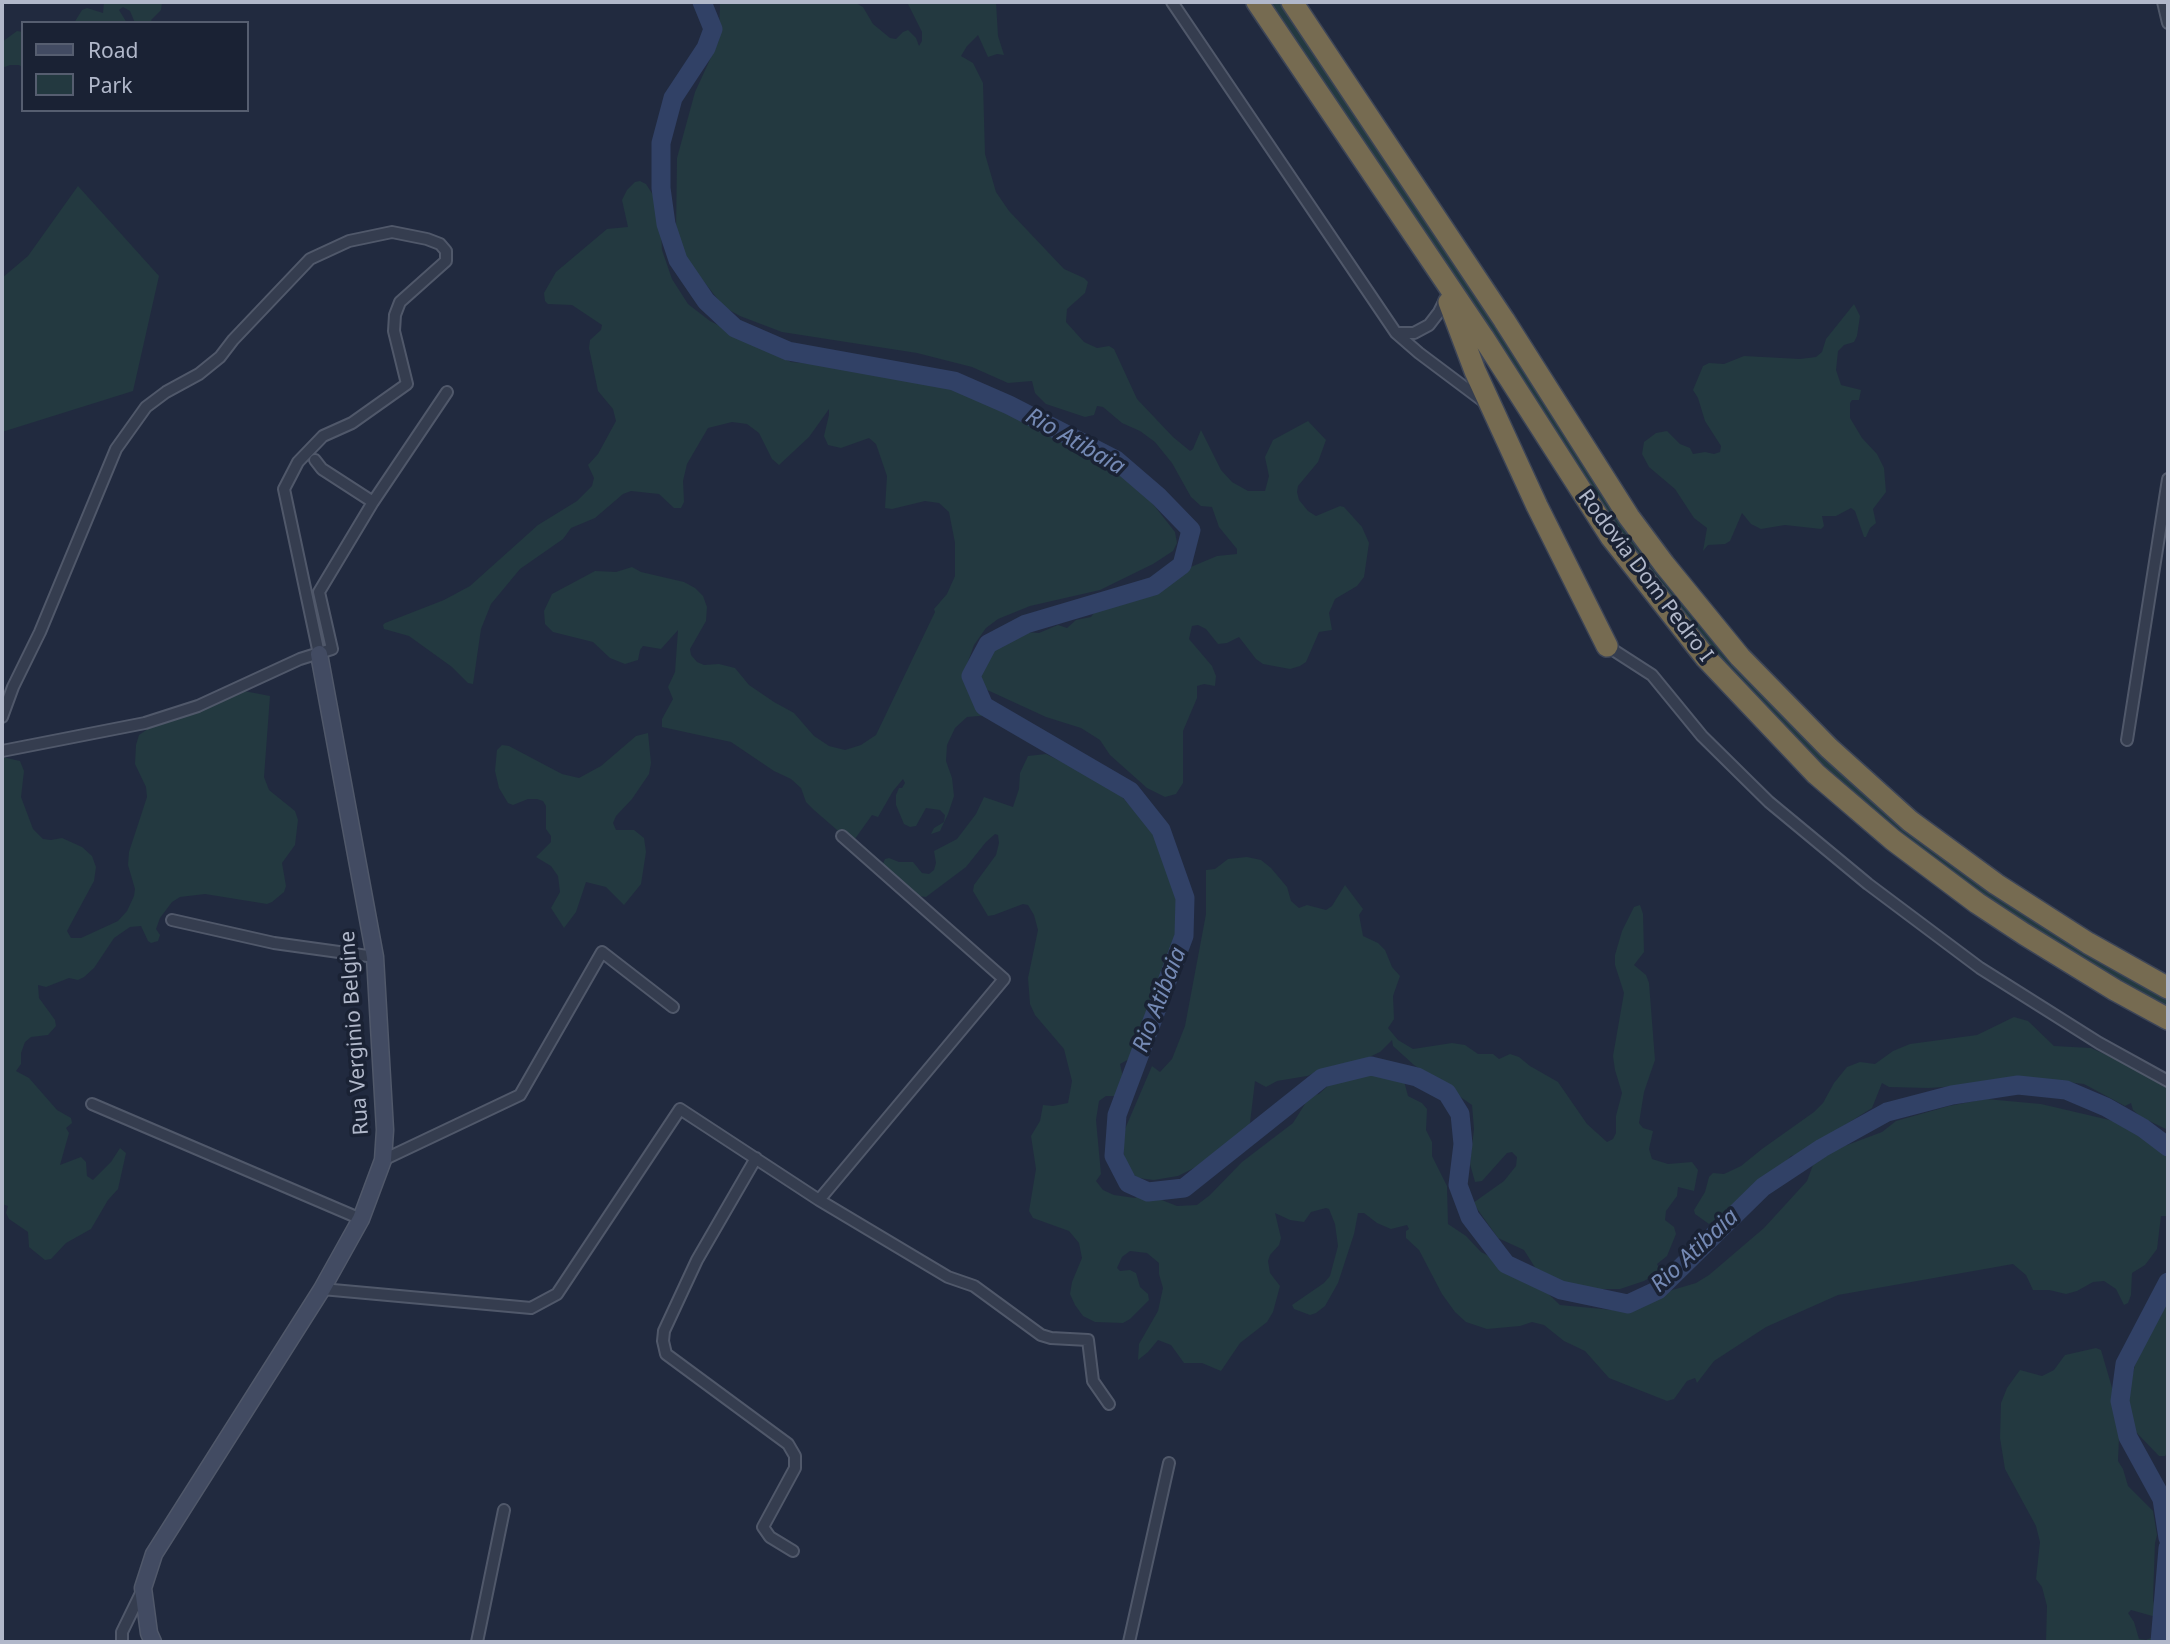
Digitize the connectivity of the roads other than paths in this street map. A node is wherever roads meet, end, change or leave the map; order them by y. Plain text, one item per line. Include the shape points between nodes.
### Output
1 (1172, 2) edge
2 (1258, 2) edge
3 (1292, 2) edge
4 (2163, 2) edge
5 (2168, 23) edge
6 (1405, 220) junction
7 (1447, 296) junction
8 (1396, 333) junction
9 (447, 392) dead end
10 (1495, 413) junction
11 (315, 460) dead end
12 (2168, 479) edge
13 (373, 502) junction
14 (1607, 646) joint
15 (325, 652) junction
16 (2, 717) edge
17 (2127, 740) dead end
18 (2, 751) edge
19 (842, 836) dead end
20 (172, 920) dead end
21 (375, 957) junction
22 (2168, 988) edge
23 (673, 1007) dead end
24 (2168, 1019) edge
25 (2168, 1081) edge
26 (92, 1104) dead end
27 (756, 1158) junction
28 (383, 1160) junction
29 (819, 1200) junction
30 (361, 1219) junction
31 (323, 1289) junction
32 (1109, 1404) dead end
33 (1169, 1463) dead end
34 (505, 1510) dead end
35 (793, 1551) dead end
36 (143, 1588) junction
37 (122, 1642) edge
38 (153, 1642) edge
39 (477, 1642) edge
40 (1129, 1642) edge

1 - 8 street
2 - 6 highway, Rodovia Dom Pedro I
3 - 22 highway, Rodovia Dom Pedro I via 1629,517 1740,657 1829,748 1910,821 2076,936
4 - 5 street
6 - 7 highway
6 - 24 highway, Rodovia Dom Pedro I via 1611,537 1743,700 1816,774 1934,871 2068,962
7 - 8 street via 1429,325 1414,333
7 - 10 highway
8 - 10 street
9 - 13 street
10 - 14 highway
11 - 13 street
12 - 17 street
13 - 15 street via 319,592
14 - 25 street via 1652,676 1702,736 1769,802 1868,884 1980,968
15 - 16 street via 284,489 298,462 323,436 407,384 394,315 400,302 446,261 440,244 427,239 392,232 349,241 310,259 220,357 146,407 116,449
15 - 18 street via 198,706 145,723
15 - 21 street, Rua Verginio Belgine
19 - 29 street via 1003,979
20 - 21 street via 274,943
21 - 28 street, Rua Verginio Belgine
23 - 28 street via 602,952 520,1095
26 - 30 street
27 - 29 street
27 - 31 street via 680,1109 557,1294 531,1308
27 - 35 street via 697,1260 663,1341 666,1354 788,1444 795,1455 795,1468 763,1527
28 - 30 street, Rua Verginio Belgine
29 - 32 street via 948,1278 974,1286 1041,1335 1088,1340 1093,1381
30 - 31 street, Rua Verginio Belgine
31 - 36 street, Rua Verginio Belgine via 154,1553
33 - 40 street
34 - 39 street
36 - 37 street via 122,1632
36 - 38 street, Rua Verginio Belgine

